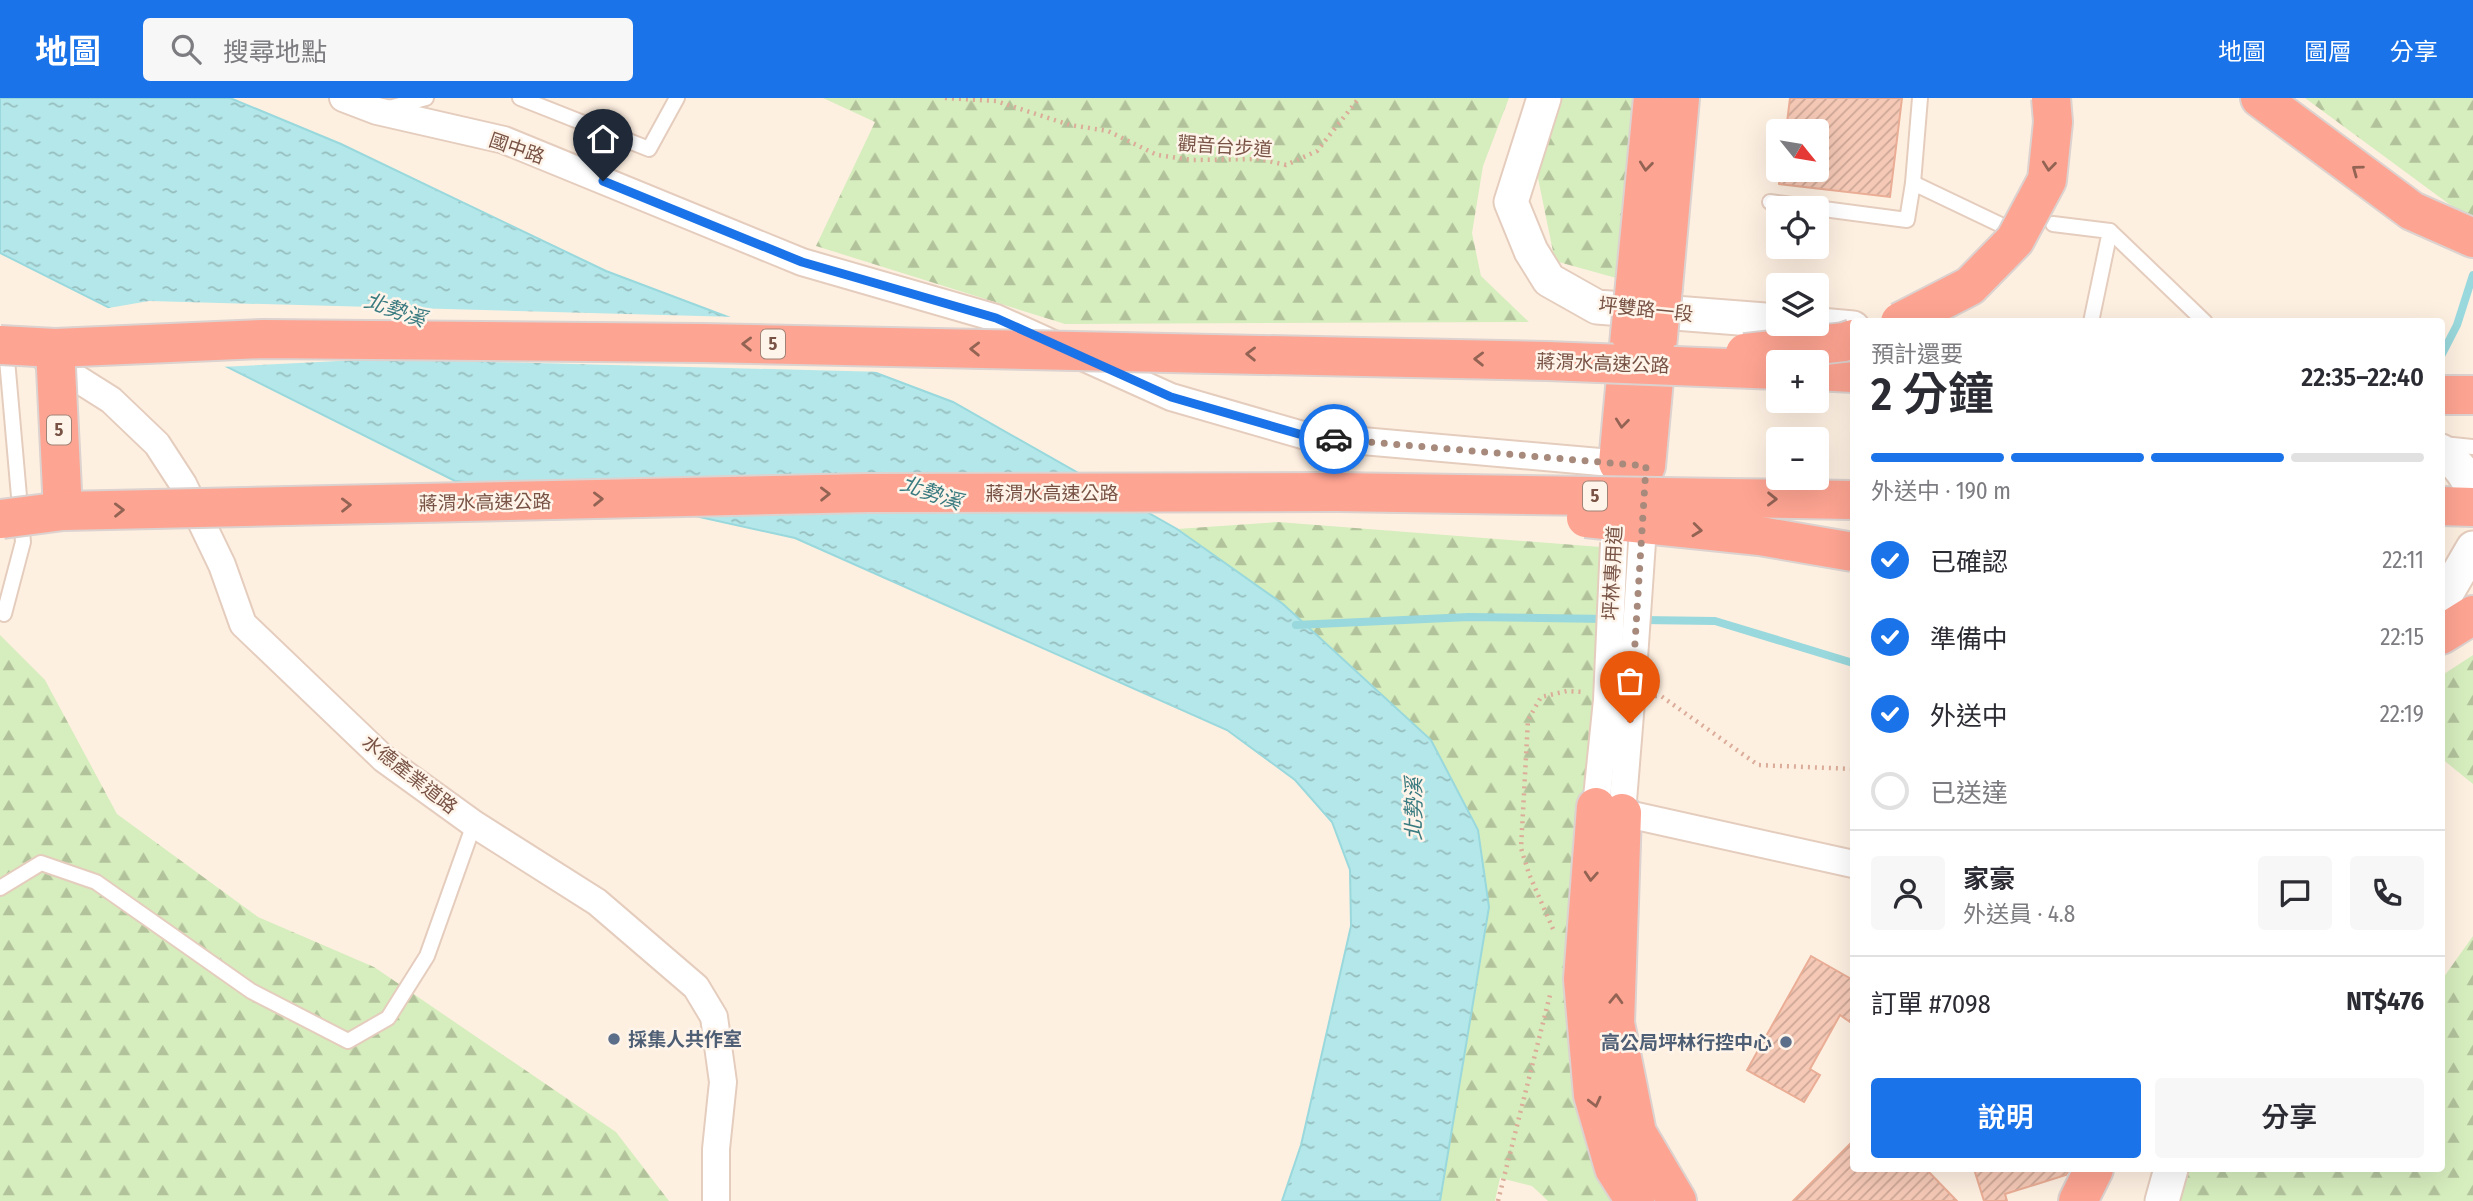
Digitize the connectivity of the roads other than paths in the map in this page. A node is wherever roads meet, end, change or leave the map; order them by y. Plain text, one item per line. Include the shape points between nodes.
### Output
1 (343, 98) edge
2 (426, 98) edge
3 (520, 98) edge
4 (677, 98) edge
5 (1545, 98) edge
6 (1653, 98) edge
7 (1680, 98) edge
8 (1920, 98) edge
9 (2051, 98) edge
10 (2260, 98) edge
11 (377, 111) junction
12 (1913, 183) junction
13 (1829, 210) edge
14 (2053, 224) dead end
15 (2001, 225) dead end
16 (2110, 232) junction
17 (2473, 239) edge
18 (1649, 286) junction
19 (1908, 318) edge
20 (2092, 318) edge
21 (2201, 318) edge
22 (1766, 320) edge
23 (1829, 326) edge
24 (1850, 328) edge
25 (2, 336) edge
26 (1850, 340) edge
27 (55, 348) junction
28 (1547, 361) junction
29 (1766, 370) edge
30 (1829, 372) edge
31 (1850, 373) edge
32 (2445, 395) edge
33 (2473, 395) edge
34 (2445, 444) edge
35 (2473, 447) edge
36 (2445, 454) edge
37 (1632, 464) junction
38 (1336, 492) junction
39 (2473, 498) edge
40 (1850, 500) edge
41 (2445, 506) edge
42 (2473, 506) edge
43 (63, 511) junction
44 (1, 519) edge
45 (2473, 548) edge
46 (1850, 551) edge
47 (2445, 596) edge
48 (4, 614) dead end
49 (2473, 615) edge
50 (2445, 632) edge
51 (1619, 701) junction
52 (1609, 810) junction
53 (474, 824) junction
54 (1850, 863) edge
55 (0, 888) edge
56 (2092, 1172) edge
57 (2117, 1172) edge
58 (2170, 1172) edge
59 (716, 1201) edge
60 (1635, 1201) edge
61 (1677, 1201) edge
62 (2078, 1201) edge
63 (2103, 1201) edge
64 (2162, 1201) edge

1 - 11 street, 國中路
2 - 11 lane
3 - 4 lane via 649,149
5 - 22 street, 坪雙路一段 via 1511,202 1549,280 1597,307
6 -> 18 highway
7 - 18 highway
8 - 12 lane
9 -> 19 highway, bridge via 2047,180 2015,240 1970,286
17 -> 10 highway via 2412,211
11 - 37 street, 國中路, bridge via 504,140 802,262 996,318 1171,397 1306,436
12 - 13 lane via 1907,220
12 - 15 lane
14 - 16 lane
16 - 20 lane
16 - 21 lane
18 - 37 highway, bridge
23 - 24 street
25 - 27 highway, 蔣渭水高速公路 / 5, bridge
25 - 48 lane via 23,542
25 - 53 street, 水德產業道路 via 111,400 157,444 183,484 222,565 243,624 384,759
26 - 28 highway, bridge via 1767,352
28 -> 27 highway, 蔣渭水高速公路 / 5, bridge via 702,343 263,339
27 - 43 highway, 5, bridge
28 - 29 highway, 蔣渭水高速公路 / 5, bridge
30 - 31 highway
32 - 33 highway
34 - 35 lane
36 - 39 street via 2459,465
37 - 51 street, 坪林專用道, bridge via 1614,543
37 - 51 street, 坪林專用道, bridge via 1642,542
38 -> 40 highway, 蔣渭水高速公路 / 5, bridge
43 -> 38 highway, 蔣渭水高速公路 / 5, bridge via 867,494
38 -> 46 highway, bridge via 1760,536
41 - 42 highway
43 - 44 highway, 蔣渭水高速公路 / 5, bridge
45 - 47 street
49 - 50 highway
51 - 52 street, 坪林專用道
52 - 54 street
52 -> 60 highway via 1583,979 1593,1095 1614,1168
61 -> 52 highway via 1637,1133 1615,1023
53 - 55 lane via 427,956 388,1018 348,1041 251,991 96,882 41,863
53 - 59 street, 水德產業道路 via 597,902 696,986 714,1017 723,1082
56 - 62 highway
57 - 63 highway
58 - 64 street

